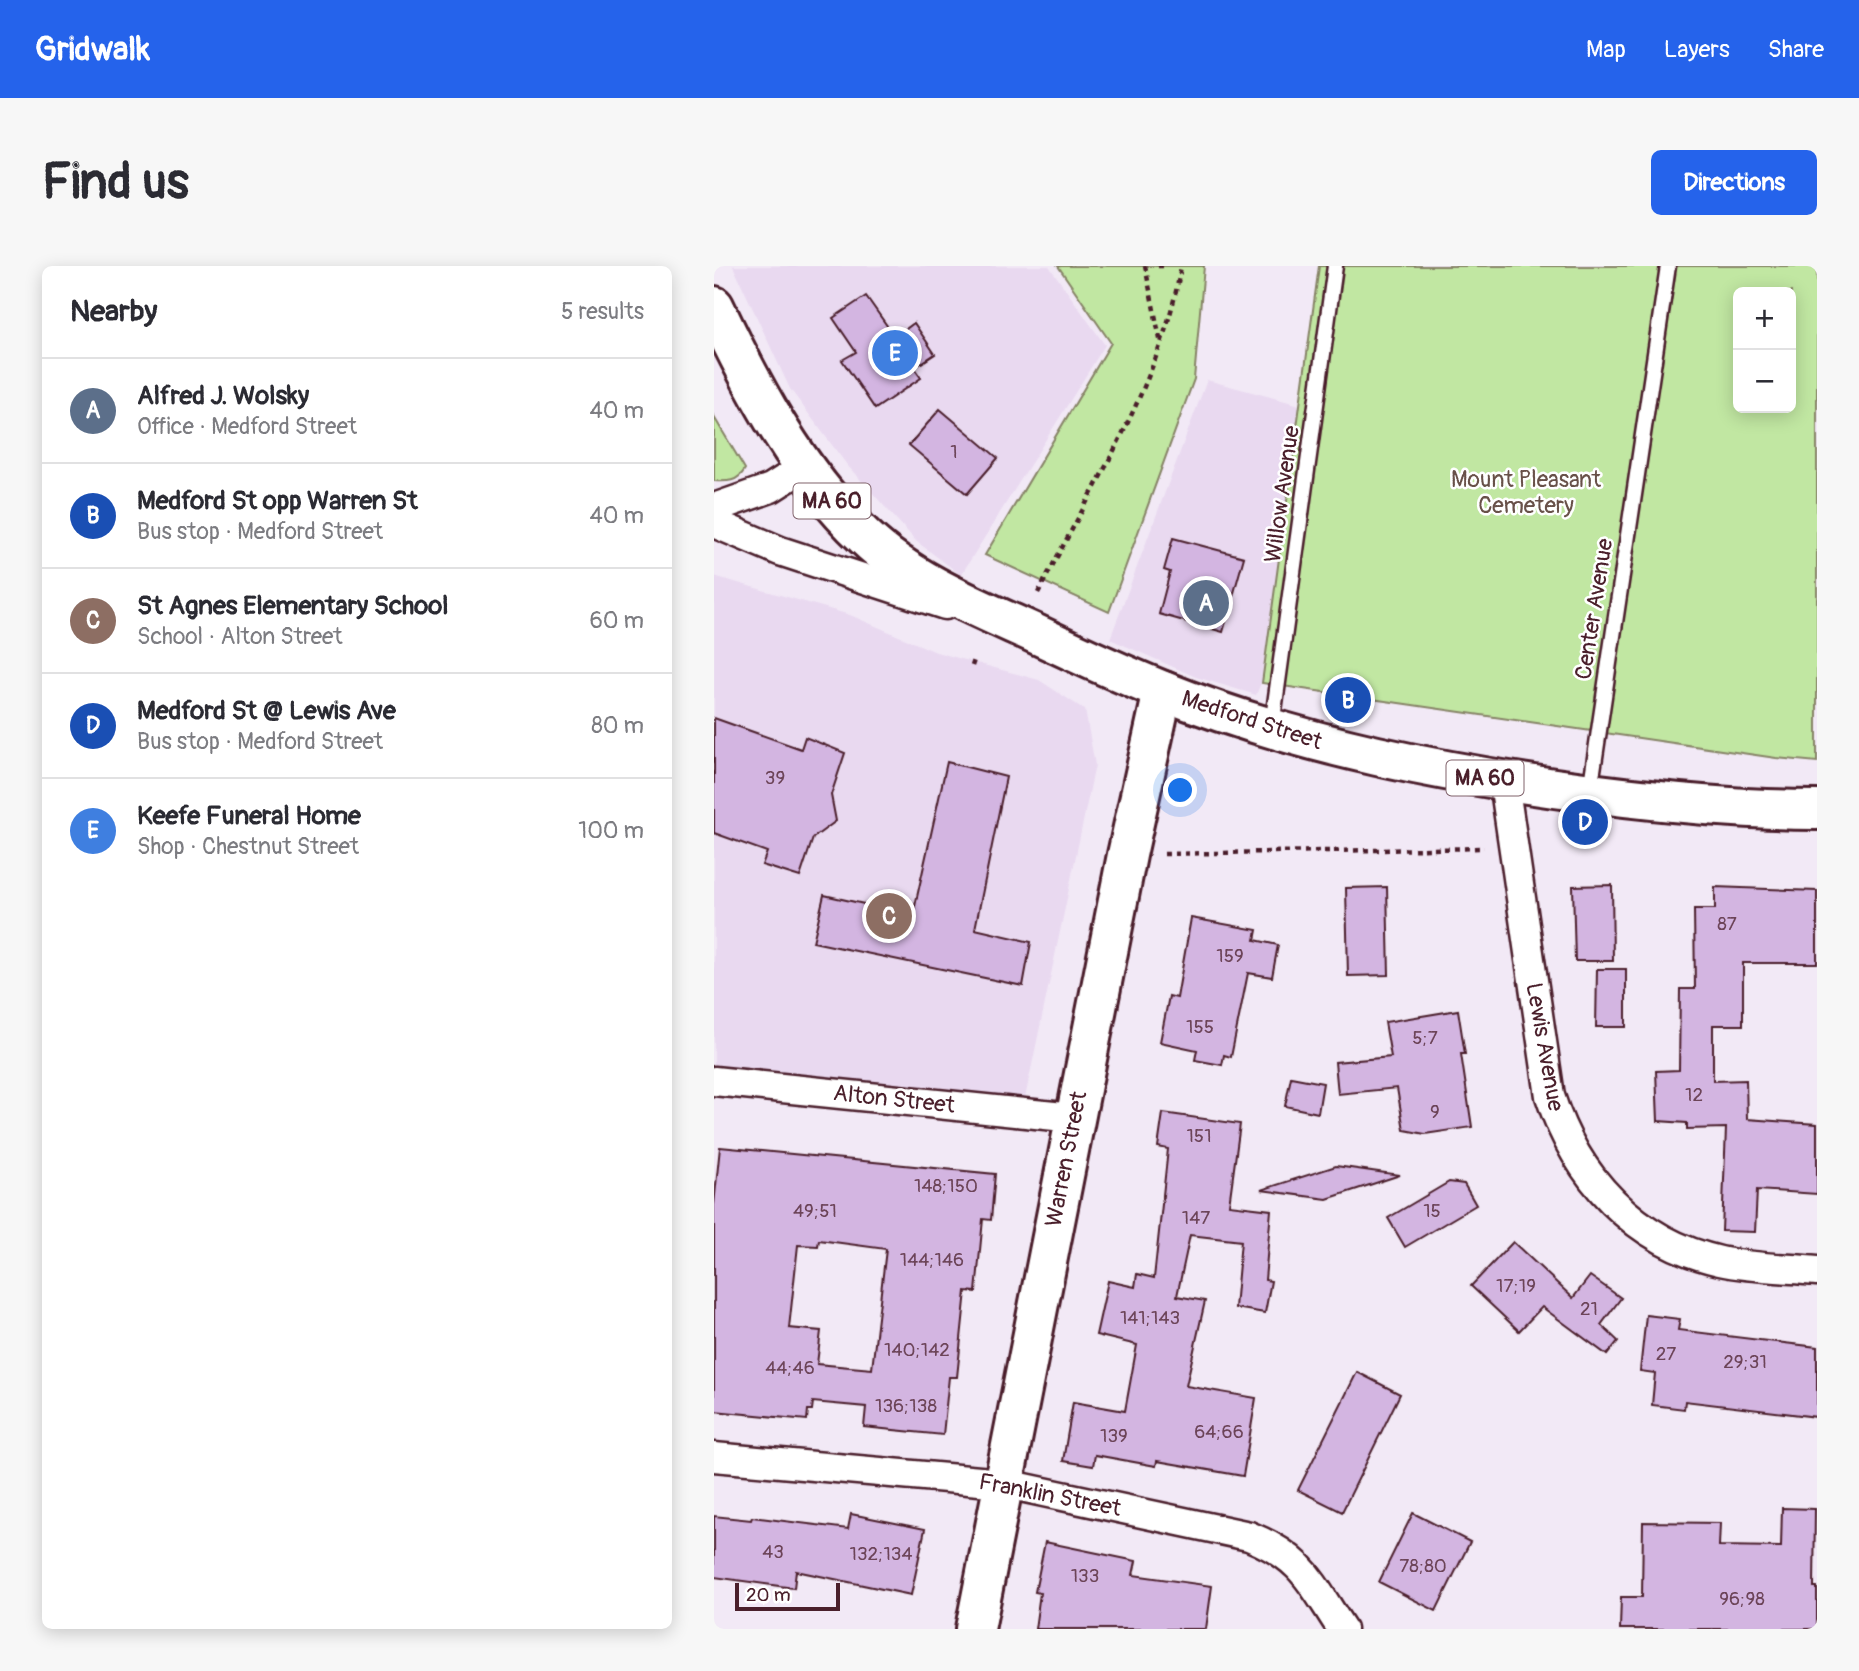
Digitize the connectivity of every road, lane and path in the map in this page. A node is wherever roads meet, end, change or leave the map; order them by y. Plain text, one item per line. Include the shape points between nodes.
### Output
1 (1145, 266) edge
2 (1158, 266) edge
3 (1167, 266) edge
4 (1181, 266) edge
5 (1335, 266) edge
6 (1668, 266) edge
7 (714, 306) edge
8 (1161, 345) junction
9 (804, 467) junction
10 (714, 508) edge
11 (714, 523) edge
12 (1038, 593) dead end
13 (1019, 627) junction
14 (1163, 691) junction
15 (1272, 728) junction
16 (1504, 782) junction
17 (1590, 793) junction
18 (1817, 810) edge
19 (1490, 848) dead end
20 (1159, 854) dead end
21 (714, 1081) edge
22 (1074, 1118) junction
23 (1817, 1270) edge
24 (714, 1457) edge
25 (1002, 1483) junction
26 (975, 1629) edge
27 (1342, 1629) edge

1 - 8 path
2 - 3 path
4 - 8 path
5 - 15 lane, Willow Avenue
6 - 17 lane, Center Avenue
7 - 9 main road, MA 60
8 - 12 path via 1138,400
9 - 10 street via 771,488
9 - 13 main road, MA 60 via 876,545 905,567
11 - 13 street, Medford Street via 869,582
13 - 14 main road, Medford Street / MA 60
14 - 15 main road, Medford Street / MA 60
14 - 22 main road, Warren Street
15 - 16 main road, Medford Street / MA 60
16 - 17 main road, Medford Street / MA 60
16 - 23 street, Lewis Avenue via 1550,1096 1576,1155 1620,1210 1676,1246 1721,1261
17 - 18 main road, Medford Street / MA 60 via 1702,805
19 - 20 path
21 - 22 street, Alton Street
22 - 25 main road, Warren Street
24 - 25 street, Franklin Street
25 - 26 main road, Warren Street
25 - 27 street, Franklin Street via 1258,1539 1302,1567

